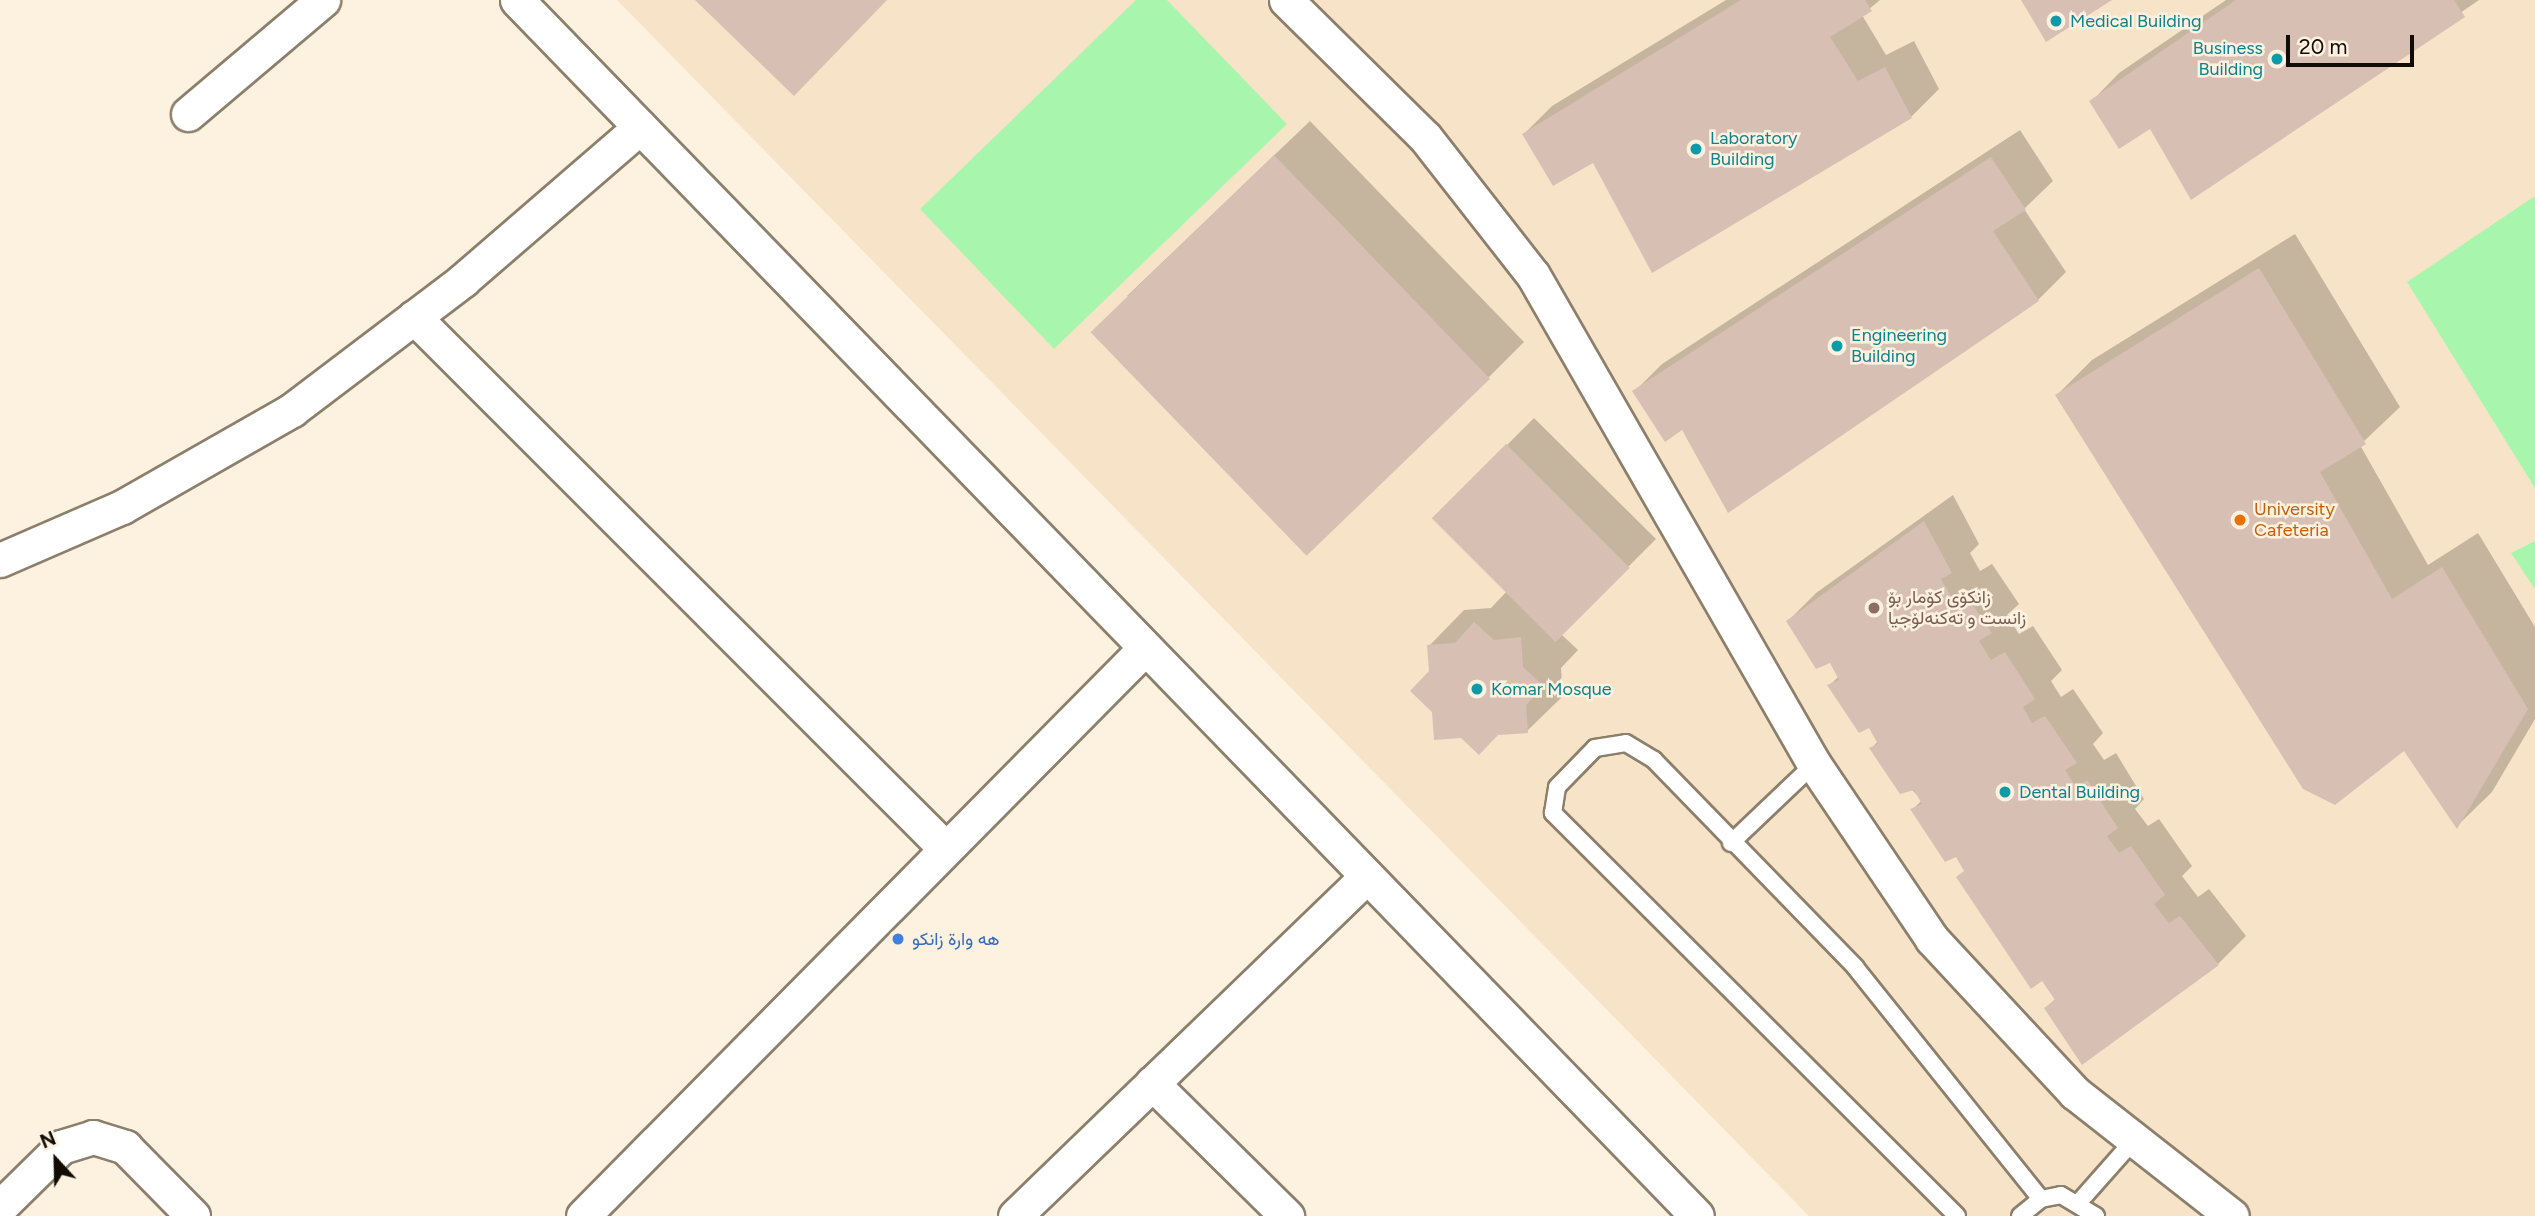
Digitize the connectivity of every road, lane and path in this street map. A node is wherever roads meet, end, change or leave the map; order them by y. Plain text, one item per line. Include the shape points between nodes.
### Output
1 (323, 0) edge
2 (517, 0) edge
3 (1286, 0) edge
4 (188, 114) dead end
5 (640, 127) junction
6 (414, 317) junction
7 (0, 560) edge
8 (1146, 648) junction
9 (1814, 764) junction
10 (1731, 843) junction
11 (946, 849) junction
12 (1367, 876) junction
13 (1152, 1083) junction
14 (2133, 1141) junction
15 (2041, 1199) junction
16 (2080, 1201) junction
17 (0, 1207) edge
18 (193, 1216) edge
19 (583, 1216) edge
20 (1015, 1216) edge
21 (1287, 1216) edge
22 (1697, 1216) edge
23 (1957, 1216) edge
24 (2020, 1216) edge
25 (2096, 1216) edge
26 (2232, 1216) edge

1 - 4 street
2 - 5 street
3 - 9 street via 1425,137 1533,275
5 - 6 street
5 - 8 street
6 - 7 street via 292,410 122,507
6 - 11 street
8 - 11 street
8 - 12 street
9 - 10 lane
9 - 14 street via 1932,939 2000,1018
10 - 15 lane via 1855,967
10 - 23 lane via 1654,761 1626,743 1595,748 1553,800 1563,825
11 - 19 street
12 - 13 street
12 - 22 street
13 - 20 street
13 - 21 street
14 - 16 lane
14 - 26 street
15 - 16 lane
15 - 24 lane
16 - 25 lane
17 - 18 street via 61,1147 93,1137 125,1147

